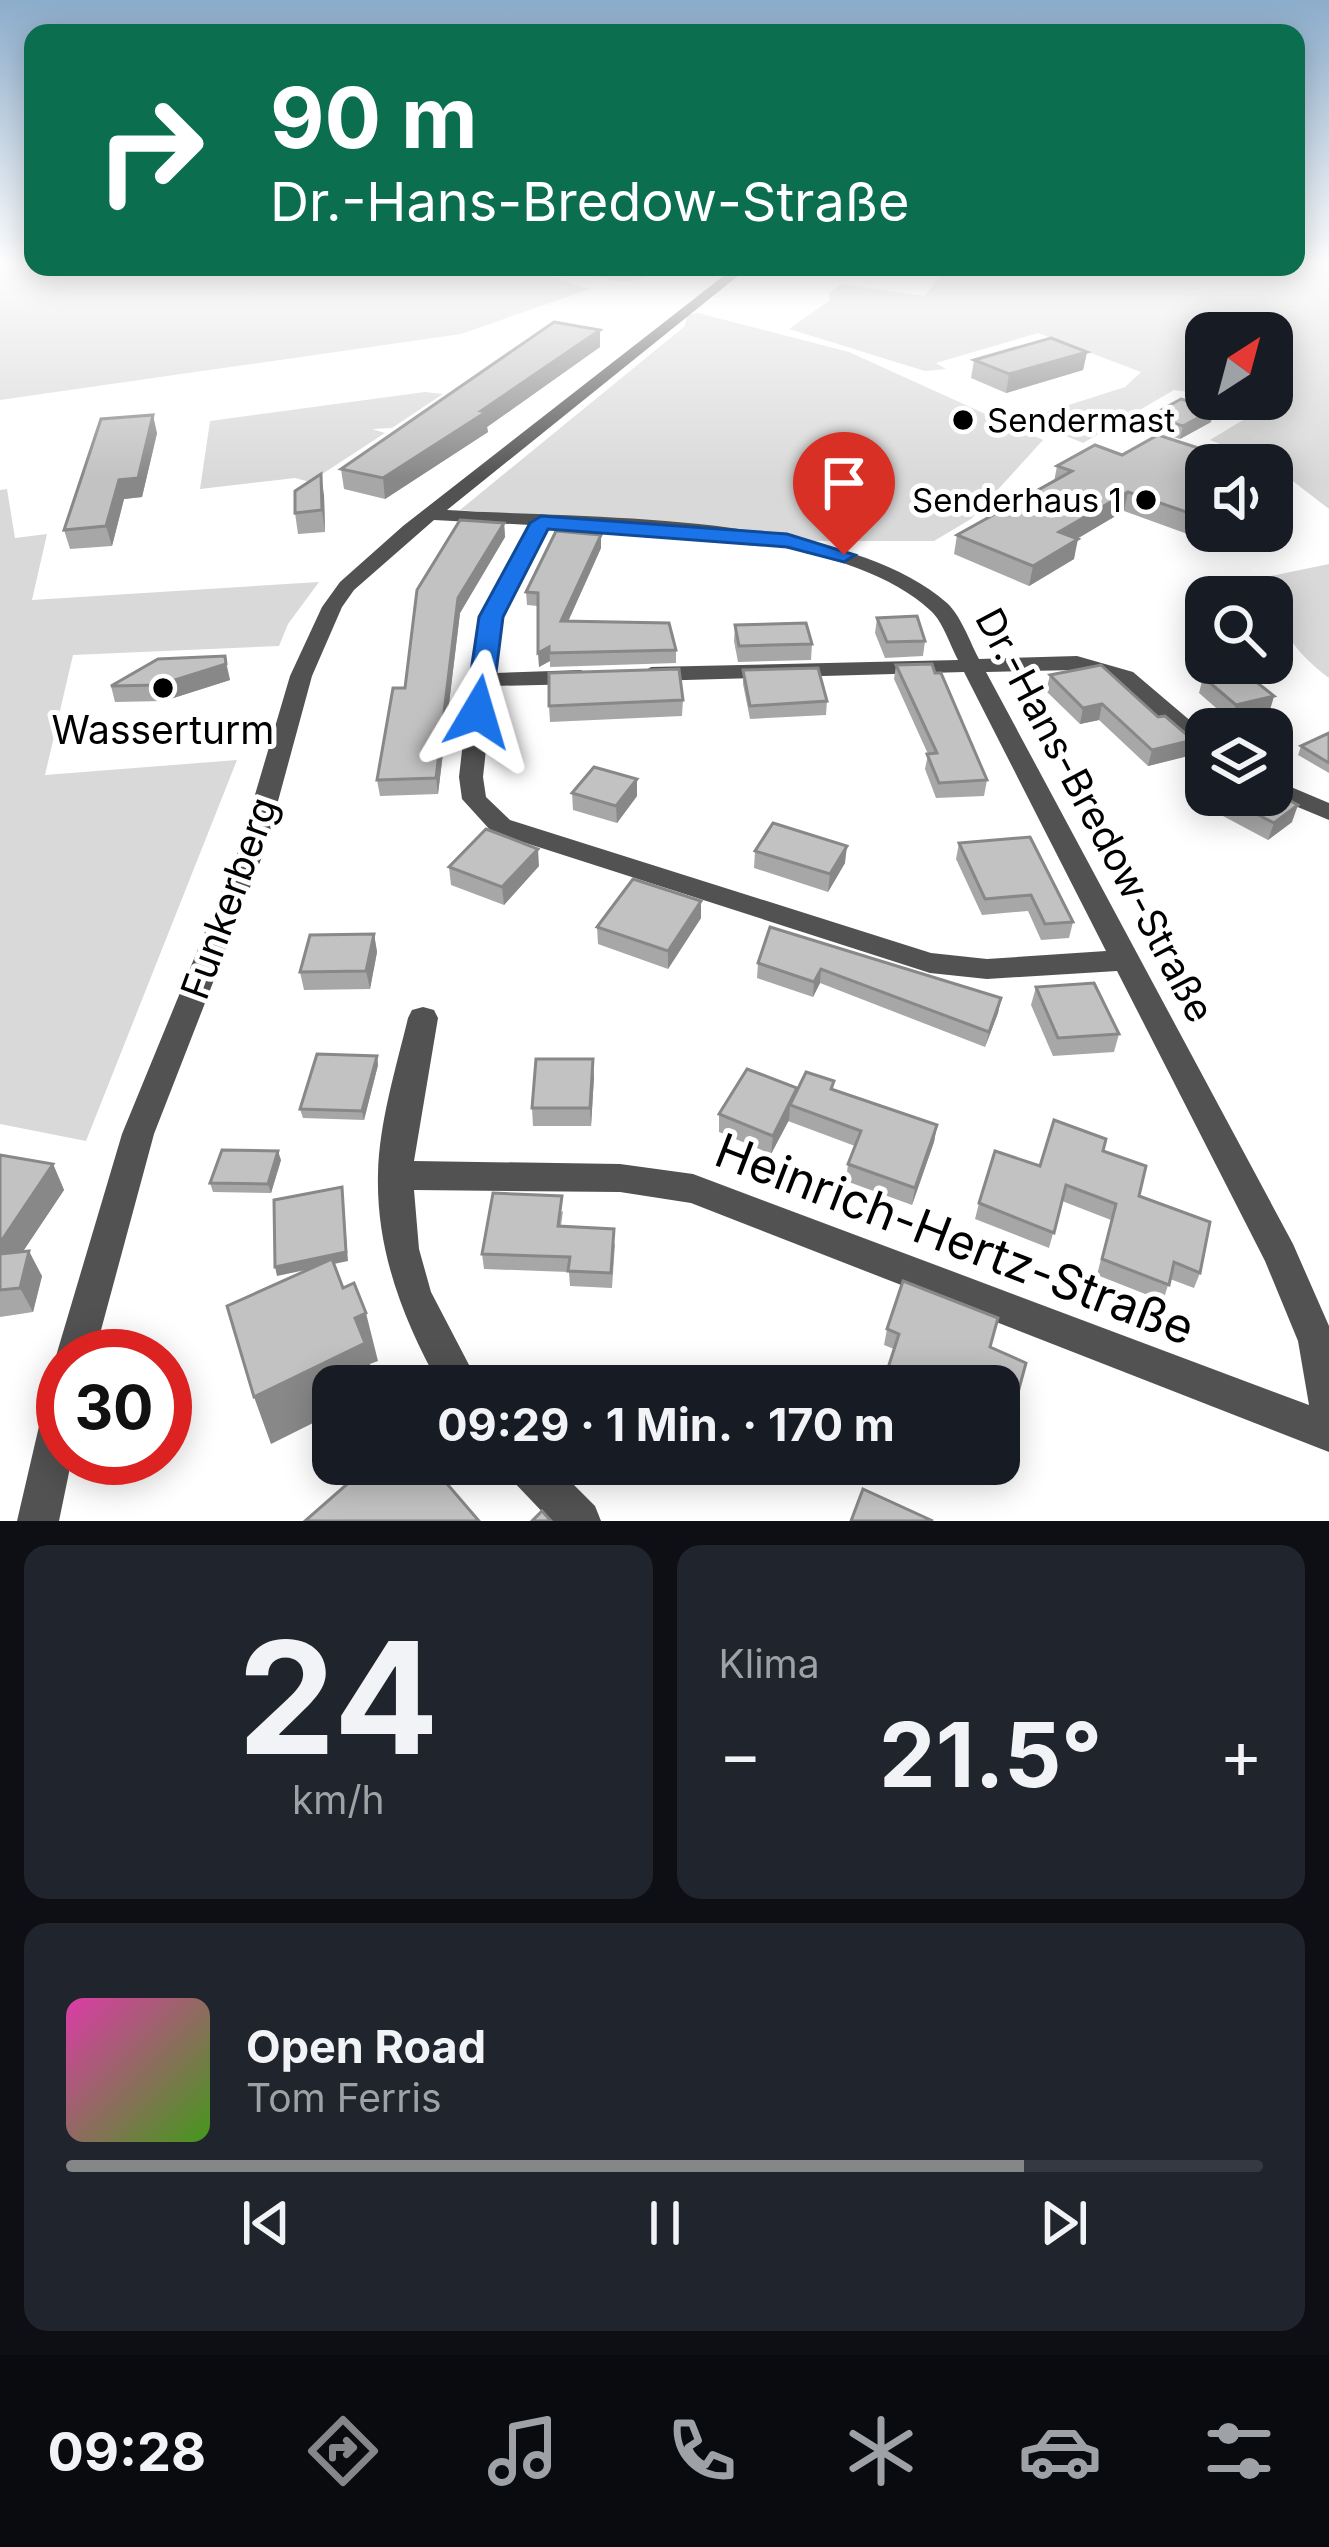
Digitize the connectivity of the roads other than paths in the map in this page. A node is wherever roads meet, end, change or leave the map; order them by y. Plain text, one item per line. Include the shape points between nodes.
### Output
1 (656, 336) edge
2 (432, 514) junction
3 (541, 523) junction
4 (974, 664) junction
5 (481, 680) junction
6 (1185, 727) edge
7 (1293, 796) edge
8 (1329, 812) edge
9 (1126, 960) junction
10 (423, 1018) dead end
11 (394, 1174) junction
12 (83, 1329) edge
13 (447, 1365) edge
14 (1329, 1408) edge
15 (1329, 1432) edge
16 (46, 1485) edge
17 (545, 1485) edge
18 (38, 1521) edge
19 (580, 1521) edge

1 - 2 street, Funkerberg
2 - 3 street, Dr.-Hans-Bredow-Straße
2 - 12 street, Funkerberg via 347,586 316,635 252,849 138,1134
3 - 4 street, Dr.-Hans-Bredow-Straße via 787,541 853,557 942,609
3 - 5 street via 491,617
4 - 5 street
4 - 6 street via 1059,662 1110,671
4 - 9 street, Dr.-Hans-Bredow-Straße
5 - 9 street via 474,799 501,826 931,963 987,969
7 - 8 street
9 - 14 street, Dr.-Hans-Bredow-Straße via 1280,1255 1317,1341
10 - 11 street
11 - 13 street via 400,1250 422,1327
11 - 15 street, Heinrich-Hertz-Straße via 620,1178 694,1190
16 - 18 street
17 - 19 street

